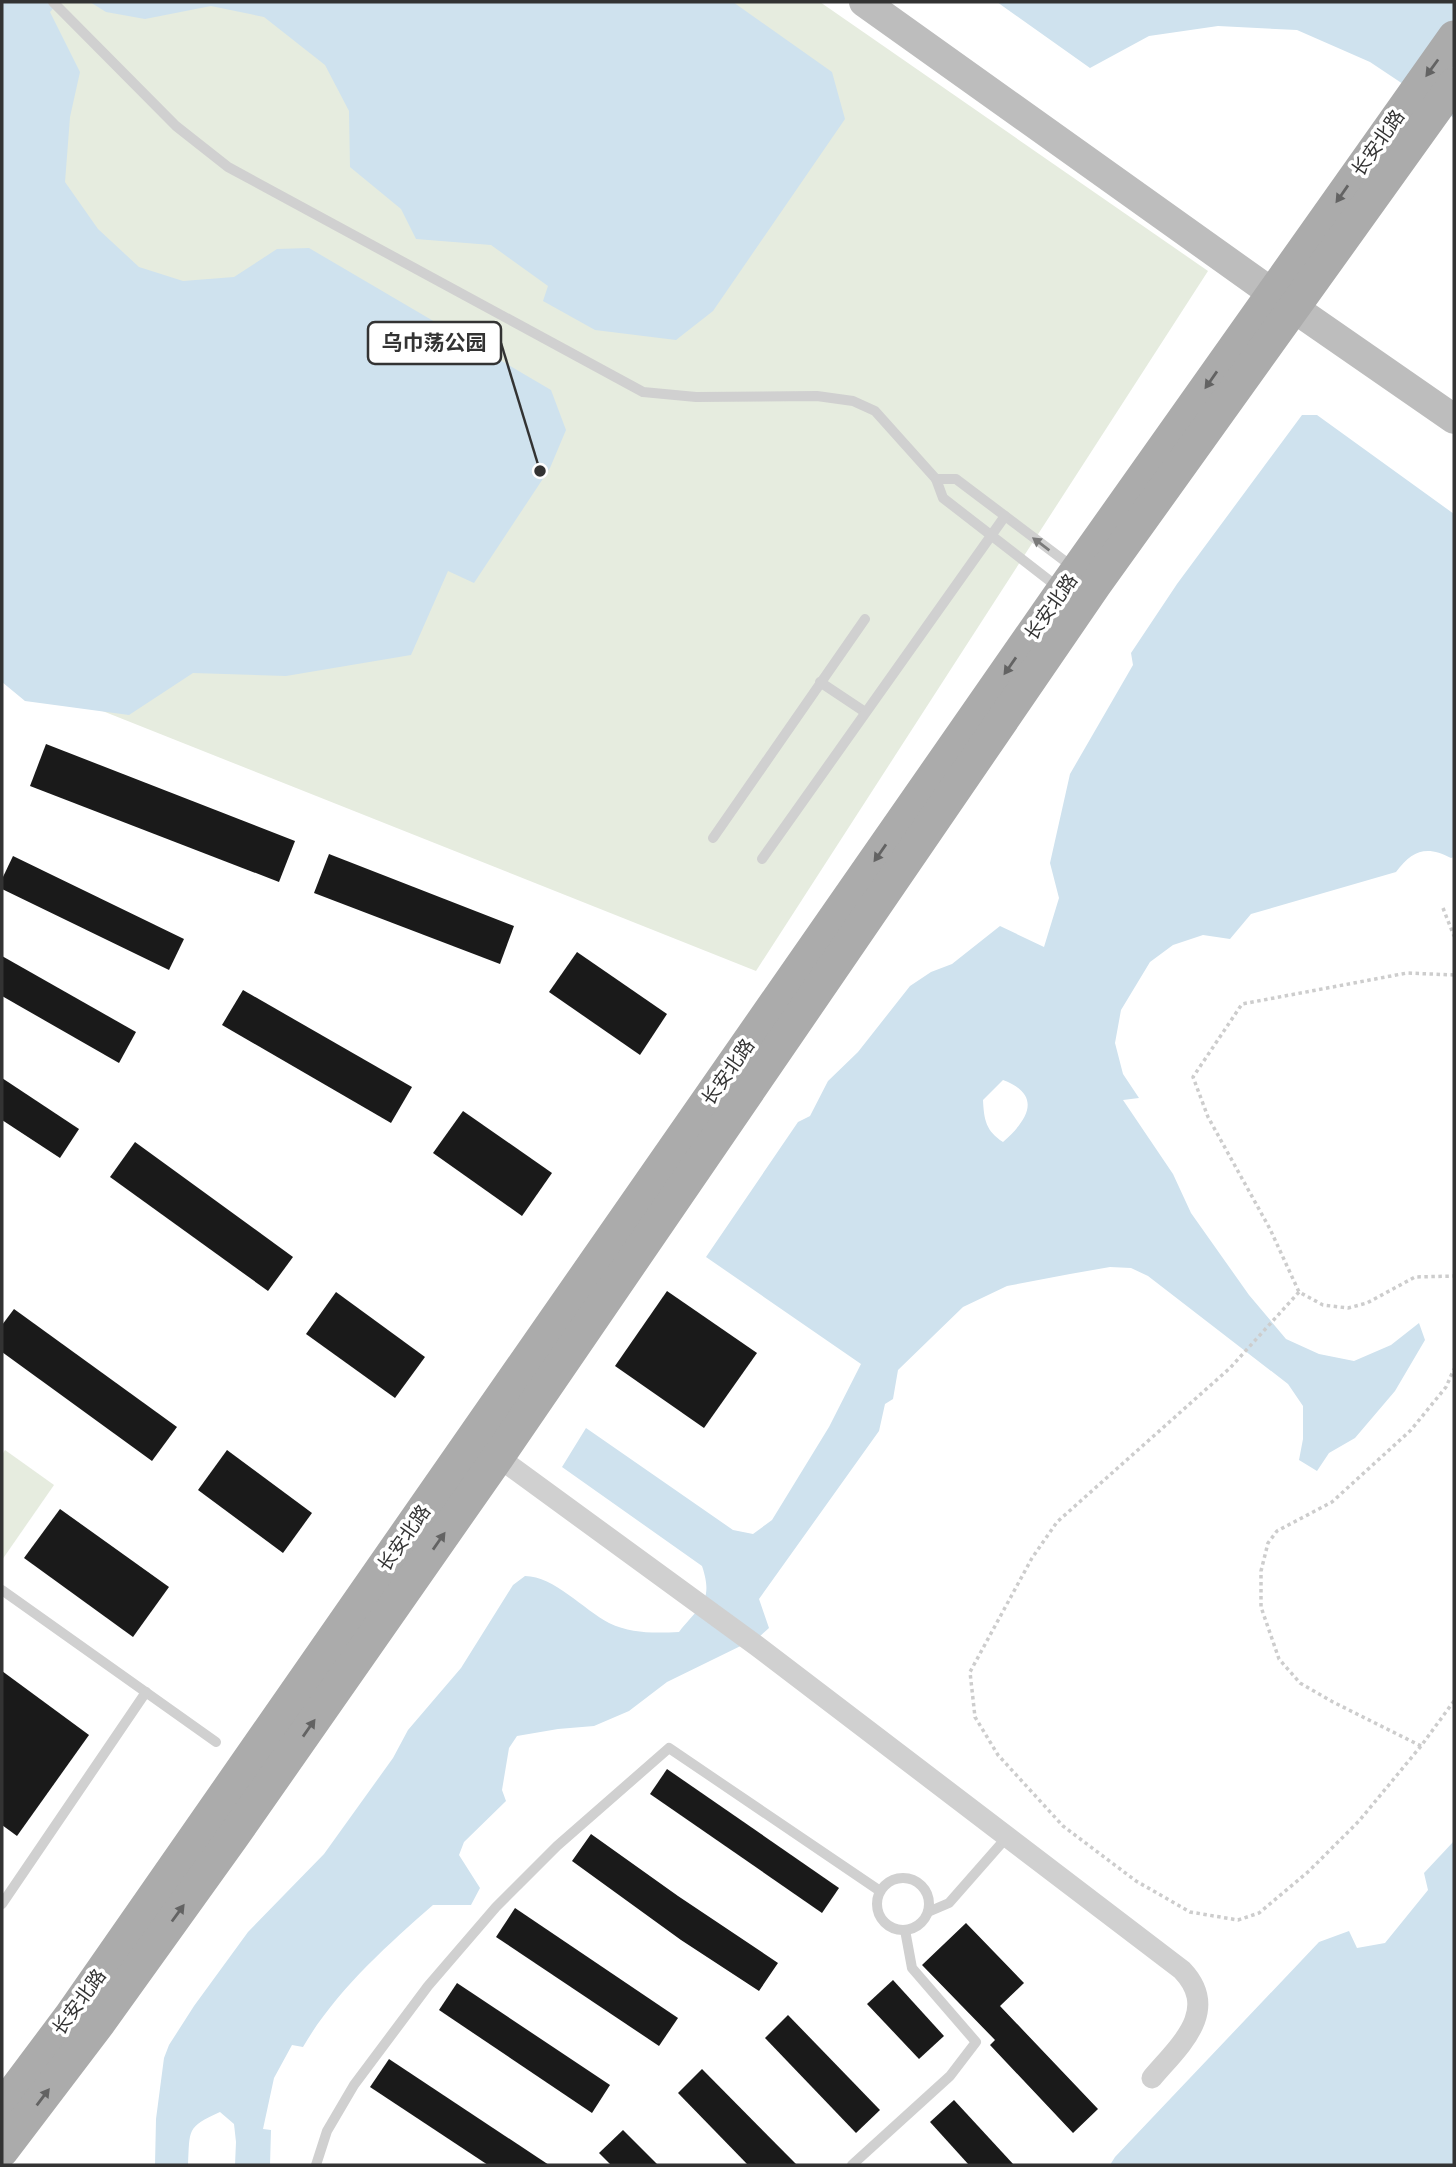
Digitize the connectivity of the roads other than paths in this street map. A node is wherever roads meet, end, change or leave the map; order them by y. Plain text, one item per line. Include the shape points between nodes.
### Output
1 (53, 2) edge
2 (864, 2) edge
3 (1454, 37) edge
4 (1454, 84) edge
5 (1421, 107) junction
6 (1284, 300) junction
7 (1454, 419) edge
8 (936, 480) junction
9 (1005, 516) junction
10 (990, 535) junction
11 (1079, 588) junction
12 (865, 619) dead end
13 (820, 682) junction
14 (865, 712) junction
15 (713, 838) dead end
16 (762, 859) dead end
17 (498, 1457) junction
18 (2, 1590) edge
19 (146, 1692) junction
20 (215, 1741) dead end
21 (1007, 1837) junction
22 (880, 1891) junction
23 (2, 1904) edge
24 (928, 1912) junction
25 (905, 1930) junction
26 (1152, 2078) dead end
27 (2, 2107) edge
28 (2, 2151) edge
29 (316, 2165) edge
30 (852, 2165) edge

1 - 8 lane via 176,126 228,167 643,392 853,401 875,411
2 - 6 main road
3 -> 5 main road, 长安北路
4 - 5 main road, 长安北路
5 - 6 main road, 长安北路
6 - 7 main road
6 - 11 main road, 长安北路
8 - 9 lane via 956,479
8 - 10 lane via 943,498
9 - 10 lane
11 -> 9 lane
10 - 11 lane
10 - 14 lane
11 - 17 main road, 长安北路
11 -> 27 main road, 长安北路
12 - 13 lane
13 - 14 lane
13 - 15 lane
14 - 16 lane
17 - 21 street
28 -> 17 main road, 长安北路 via 232,1838
18 - 19 lane
19 - 20 lane
19 - 23 lane
21 - 24 lane via 949,1903
21 - 26 street via 1191,1979 1200,2009 1189,2035
22 - 24 lane via 888,1883 909,1879 926,1892
22 - 25 lane via 877,1909 881,1919 896,1930
22 - 29 lane via 668,1748 557,1846 428,1986 354,2085 327,2131
24 - 25 lane via 923,1922
25 - 30 lane via 912,1968 976,2042 950,2076

